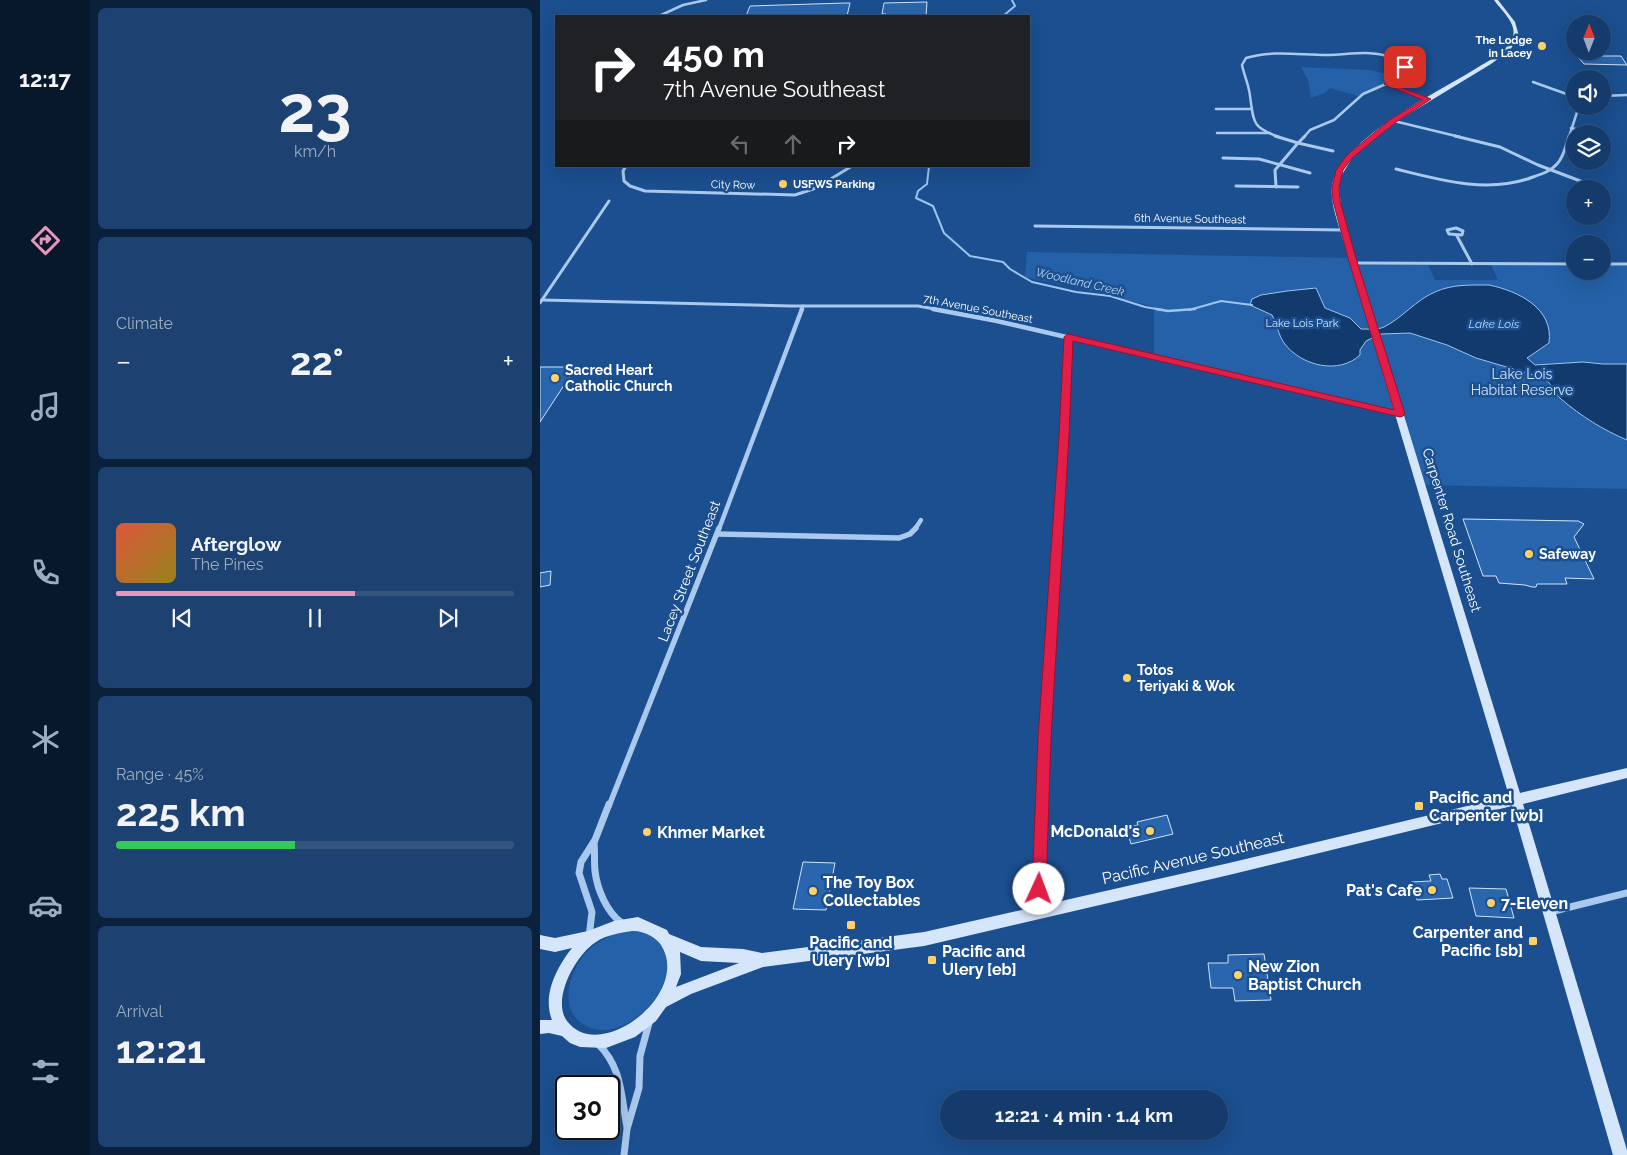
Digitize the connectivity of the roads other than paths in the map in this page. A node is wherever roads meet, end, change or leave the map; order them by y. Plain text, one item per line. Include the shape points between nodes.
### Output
1 (706, 0) edge
2 (1496, 0) edge
3 (696, 1) edge
4 (660, 15) edge
5 (1533, 82) dead end
6 (1387, 84) junction
7 (1566, 94) edge
8 (1627, 95) edge
9 (1611, 96) edge
10 (1428, 99) junction
11 (1216, 109) dead end
12 (1251, 109) junction
13 (1394, 121) junction
14 (1216, 133) dead end
15 (1271, 134) junction
16 (1299, 143) junction
17 (1566, 143) edge
18 (1333, 151) dead end
19 (1223, 158) dead end
20 (1280, 164) junction
21 (625, 167) edge
22 (850, 167) edge
23 (1396, 169) dead end
24 (1550, 170) junction
25 (1310, 172) dead end
26 (1578, 180) edge
27 (1236, 186) dead end
28 (1276, 187) junction
29 (1298, 187) dead end
30 (609, 201) dead end
31 (1035, 226) dead end
32 (1344, 230) junction
33 (1457, 236) dead end
34 (1354, 263) junction
35 (1472, 264) junction
36 (1566, 264) edge
37 (1611, 264) edge
38 (1627, 264) edge
39 (541, 301) edge
40 (803, 306) junction
41 (1068, 337) junction
42 (1400, 414) junction
43 (920, 520) dead end
44 (717, 534) junction
45 (1627, 773) edge
46 (1515, 799) junction
47 (594, 843) junction
48 (1627, 893) edge
49 (1038, 912) junction
50 (1549, 912) junction
51 (625, 925) junction
52 (589, 938) junction
53 (667, 940) junction
54 (540, 942) edge
55 (763, 960) junction
56 (664, 1001) junction
57 (653, 1016) junction
58 (540, 1027) edge
59 (563, 1029) junction
60 (598, 1044) junction
61 (627, 1129) junction
62 (624, 1155) edge
63 (1621, 1155) edge

1 - 3 street
2 - 10 main road, Carpenter Road Southeast via 1514,25 1513,45
3 - 4 street
5 - 7 street
6 - 10 street
6 - 12 street via 1402,77 1405,67 1380,55 1256,54 1246,58 1242,65
6 - 16 street via 1358,97 1340,116 1310,130
8 - 9 street
10 - 13 main road, Carpenter Road Southeast
11 - 12 street
12 - 15 street via 1252,120
13 - 24 street via 1500,147
13 - 32 main road, Carpenter Road Southeast via 1349,157 1340,170 1336,188
14 - 15 street
15 - 16 street
16 - 18 street
16 - 20 street
17 - 24 street via 1560,161
19 - 20 street via 1259,159
20 - 25 street
20 - 28 street via 1275,170
21 - 22 street, City Row via 622,171 624,181 645,191 795,195 802,195
23 - 24 street via 1466,183 1492,184 1517,183
24 - 26 street
27 - 28 street
28 - 29 street
30 - 39 street
31 - 32 street, 6th Avenue Southeast
32 - 34 main road, Carpenter Road Southeast
33 - 35 street
34 - 35 street
34 - 42 main road, Carpenter Road Southeast
35 - 36 street
37 - 38 street
39 - 40 street, 7th Avenue Southeast
40 - 41 street, 7th Avenue Southeast via 918,306
40 - 44 street, Lacey Street Southeast
41 - 42 street, 7th Avenue Southeast
41 - 49 street
42 - 46 main road, Carpenter Road Southeast
43 - 44 street via 915,531 899,538
44 - 47 street, Lacey Street Southeast
45 - 46 main road, Pacific Avenue Southeast
46 - 49 main road, Pacific Avenue Southeast
46 - 50 main road, Carpenter Road Southeast
47 - 51 street, Lacey Street Southeast via 595,871 606,906 613,917
47 - 52 street, Lacey Street Southeast via 581,862 579,873 592,912
48 - 50 street
49 - 55 main road, Pacific Avenue Southeast via 924,938
50 - 63 main road, Carpenter Road Southeast
51 - 52 main road
51 - 53 main road via 650,927
52 - 54 main road via 555,945
52 - 59 main road via 569,960 557,984 555,1009
53 - 55 main road, Pacific Avenue Southeast via 701,954
53 - 56 main road via 674,968
55 - 56 main road, Pacific Avenue Southeast
56 - 57 main road
57 - 60 main road via 630,1034
57 - 61 street via 643,1040 639,1088
58 - 59 main road
59 - 60 main road via 578,1040
60 - 61 street via 609,1052 617,1066
61 - 62 street

